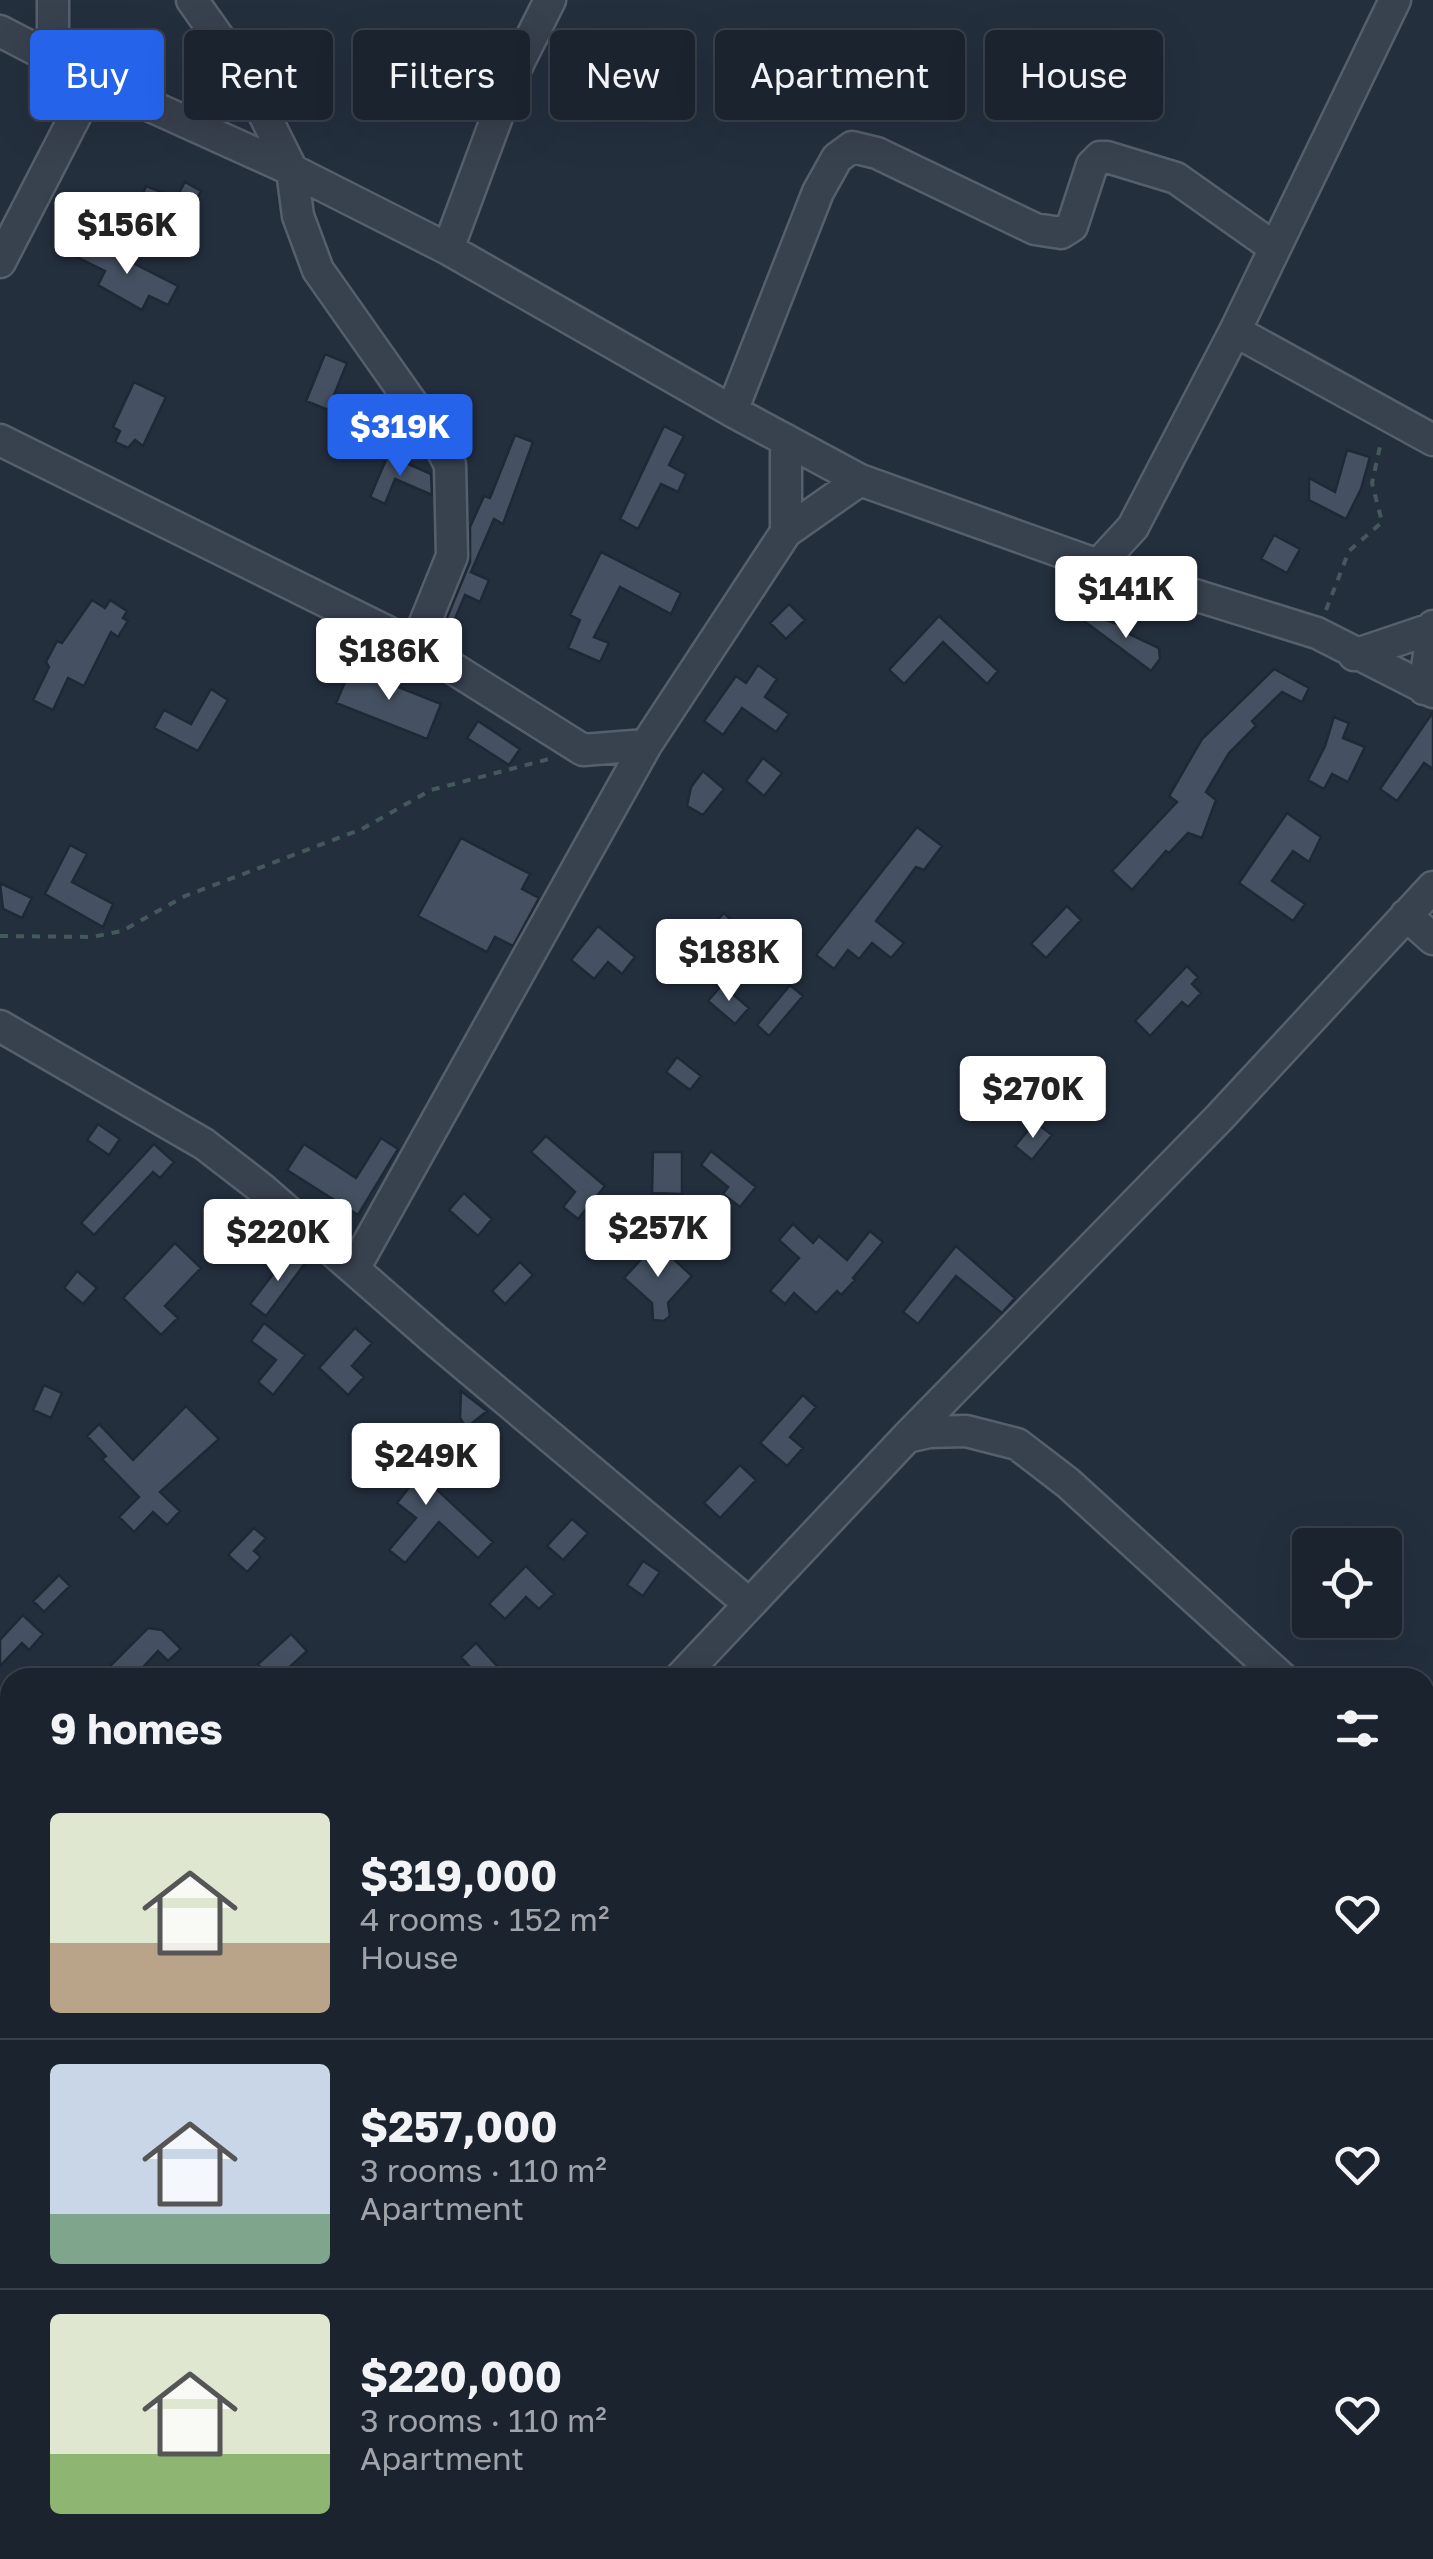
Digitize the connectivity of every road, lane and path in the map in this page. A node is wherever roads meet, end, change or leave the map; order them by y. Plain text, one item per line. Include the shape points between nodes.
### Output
1 (53, 0) edge
2 (192, 0) edge
3 (550, 0) edge
4 (1395, 0) edge
5 (53, 30) edge
6 (0, 31) edge
7 (30, 46) edge
8 (164, 112) edge
9 (74, 120) edge
10 (292, 170) junction
11 (1275, 248) junction
12 (448, 249) junction
13 (0, 262) edge
14 (1235, 331) junction
15 (732, 411) junction
16 (1387, 414) junction
17 (0, 440) edge
18 (786, 440) junction
19 (1433, 440) edge
20 (860, 480) junction
21 (1133, 527) junction
22 (786, 532) junction
23 (1098, 564) junction
24 (1138, 578) junction
25 (1432, 628) edge
26 (1316, 633) junction
27 (424, 650) junction
28 (1354, 655) junction
29 (1429, 691) edge
30 (646, 745) junction
31 (583, 750) junction
32 (622, 788) junction
33 (1433, 888) edge
34 (1406, 915) junction
35 (0, 936) edge
36 (1433, 939) edge
37 (0, 1026) edge
38 (355, 1267) junction
39 (907, 1438) junction
40 (748, 1603) junction
41 (689, 1668) edge
42 (1271, 1668) edge

1 - 5 street
2 - 10 street via 243,72
3 - 12 street via 513,74
4 - 11 street
6 - 7 street
8 - 10 street
9 - 13 street
10 - 12 street
10 - 27 street via 298,216 318,270 450,465 452,556 420,636
11 - 14 street
11 - 15 street via 1176,178 1107,157 1092,165 1072,226 1061,233 1035,229 877,153 852,148 837,158 818,192
12 - 15 street
14 - 16 street
14 - 21 street
15 - 18 street
16 - 19 street
16 - 26 path via 1372,483 1382,522 1349,551
17 - 27 street
18 - 20 street
18 - 22 street
20 - 22 street
20 - 23 street
21 - 23 street
21 - 24 street
22 - 30 street
23 - 24 street
24 - 26 street
25 - 28 street
25 - 29 street
26 - 28 street
27 - 31 street
28 - 29 street
30 - 31 street
30 - 32 street
31 - 32 street
31 - 35 path via 431,790 362,829 185,896 122,932
32 - 38 street
33 - 34 street
34 - 36 street
34 - 39 street via 1220,1118
37 - 38 street via 204,1144
38 - 40 street
39 - 40 street
39 - 42 street via 966,1431 1017,1444
40 - 41 street

